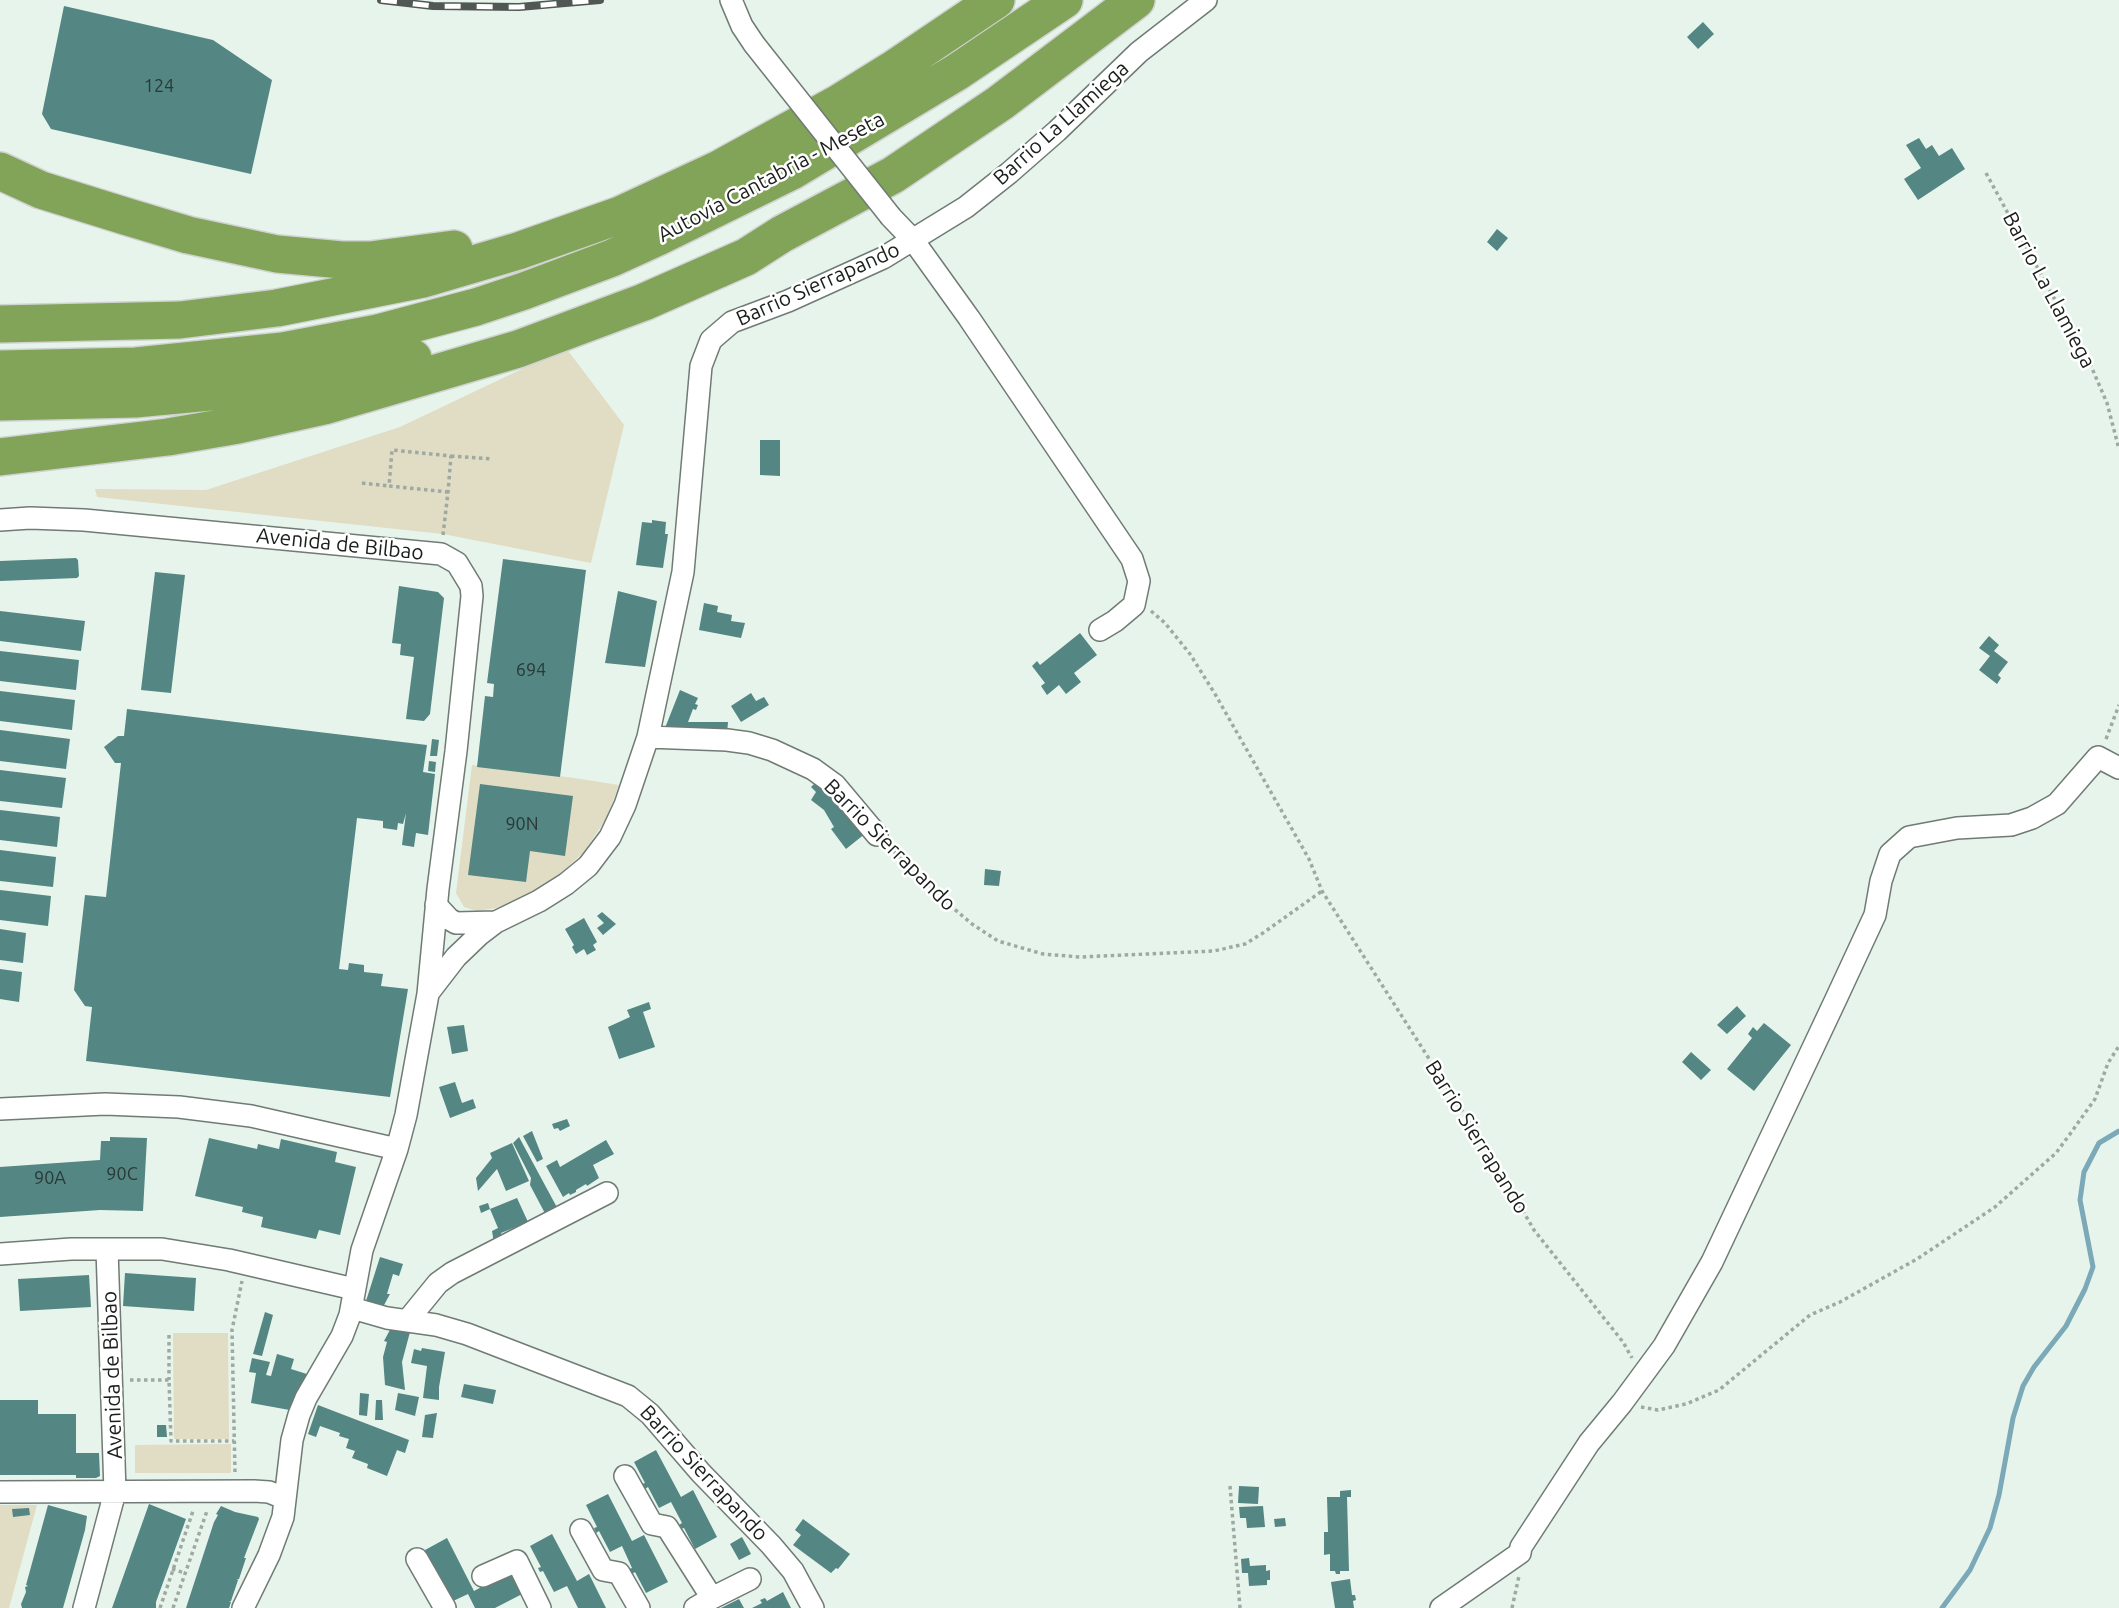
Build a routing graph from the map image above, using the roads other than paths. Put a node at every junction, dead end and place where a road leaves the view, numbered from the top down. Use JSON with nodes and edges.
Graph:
{"nodes":[{"id":1,"x":996,"y":0,"type":"edge"},
{"id":2,"x":1064,"y":0,"type":"edge"},
{"id":3,"x":1136,"y":0,"type":"edge"},
{"id":4,"x":1206,"y":0,"type":"edge"},
{"id":5,"x":733,"y":6,"type":"edge"},
{"id":6,"x":791,"y":131,"type":"junction"},
{"id":7,"x":0,"y":171,"type":"edge"},
{"id":8,"x":782,"y":234,"type":"junction"},
{"id":9,"x":912,"y":240,"type":"junction"},
{"id":10,"x":0,"y":324,"type":"edge"},
{"id":11,"x":0,"y":369,"type":"edge"},
{"id":12,"x":0,"y":402,"type":"edge"},
{"id":13,"x":0,"y":457,"type":"edge"},
{"id":14,"x":0,"y":520,"type":"edge"},
{"id":15,"x":1100,"y":630,"type":"dead end"},
{"id":16,"x":648,"y":737,"type":"junction"},
{"id":17,"x":2119,"y":768,"type":"edge"},
{"id":18,"x":877,"y":835,"type":"road end"},
{"id":19,"x":436,"y":905,"type":"junction"},
{"id":20,"x":486,"y":923,"type":"junction"},
{"id":21,"x":433,"y":942,"type":"junction"},
{"id":22,"x":428,"y":994,"type":"junction"},
{"id":23,"x":0,"y":1110,"type":"edge"},
{"id":24,"x":397,"y":1149,"type":"junction"},
{"id":25,"x":607,"y":1193,"type":"dead end"},
{"id":26,"x":107,"y":1249,"type":"junction"},
{"id":27,"x":0,"y":1254,"type":"edge"},
{"id":28,"x":353,"y":1298,"type":"junction"},
{"id":29,"x":407,"y":1321,"type":"junction"},
{"id":30,"x":625,"y":1476,"type":"dead end"},
{"id":31,"x":0,"y":1492,"type":"edge"},
{"id":32,"x":115,"y":1492,"type":"junction"},
{"id":33,"x":284,"y":1499,"type":"junction"},
{"id":34,"x":581,"y":1530,"type":"dead end"},
{"id":35,"x":417,"y":1559,"type":"dead end"},
{"id":36,"x":483,"y":1576,"type":"dead end"},
{"id":37,"x":750,"y":1579,"type":"dead end"},
{"id":38,"x":703,"y":1603,"type":"edge"},
{"id":39,"x":84,"y":1608,"type":"edge"},
{"id":40,"x":243,"y":1608,"type":"edge"},
{"id":41,"x":445,"y":1608,"type":"edge"},
{"id":42,"x":540,"y":1608,"type":"edge"},
{"id":43,"x":639,"y":1608,"type":"edge"},
{"id":44,"x":813,"y":1608,"type":"edge"},
{"id":45,"x":1441,"y":1608,"type":"edge"}],
"edges":[{"from":1,"to":6,"type":"highway","name":"Autovía Cantabria - Meseta"},
{"from":2,"to":11,"type":"highway","name":"Autovía Cantabria - Meseta"},
{"from":3,"to":8,"type":"highway"},
{"from":4,"to":9,"type":"street","name":"Barrio La Llamiega"},
{"from":5,"to":9,"type":"street","name":"Barrio Sierrapando","bridge":true},
{"from":6,"to":7,"type":"highway"},
{"from":6,"to":10,"type":"highway","name":"Autovía Cantabria - Meseta"},
{"from":8,"to":12,"type":"highway"},
{"from":8,"to":13,"type":"highway"},
{"from":9,"to":15,"type":"street","name":"Barrio Sierrapando"},
{"from":9,"to":16,"type":"street","name":"Barrio Sierrapando"},
{"from":14,"to":19,"type":"street","name":"Avenida de Bilbao"},
{"from":16,"to":18,"type":"street","name":"Barrio Sierrapando"},
{"from":16,"to":20,"type":"street","name":"Barrio Sierrapando"},
{"from":17,"to":45,"type":"street"},
{"from":19,"to":20,"type":"street"},
{"from":19,"to":21,"type":"street","name":"Barrio Sierrapando"},
{"from":20,"to":21,"type":"street","name":"Barrio Sierrapando"},
{"from":20,"to":22,"type":"street","name":"Barrio Sierrapando"},
{"from":21,"to":22,"type":"street","name":"Barrio Sierrapando"},
{"from":22,"to":24,"type":"street","name":"Barrio Sierrapando"},
{"from":23,"to":24,"type":"street"},
{"from":24,"to":28,"type":"street","name":"Barrio Sierrapando"},
{"from":25,"to":29,"type":"street"},
{"from":26,"to":27,"type":"street"},
{"from":26,"to":28,"type":"street","name":"Barrio Sierrapando"},
{"from":26,"to":32,"type":"street","name":"Avenida de Bilbao"},
{"from":28,"to":29,"type":"street","name":"Barrio Sierrapando"},
{"from":28,"to":33,"type":"street","name":"Barrio Sierrapando"},
{"from":29,"to":44,"type":"street","name":"Barrio Sierrapando"},
{"from":30,"to":38,"type":"street"},
{"from":31,"to":32,"type":"street"},
{"from":32,"to":33,"type":"street"},
{"from":32,"to":39,"type":"street"},
{"from":33,"to":40,"type":"street","name":"Barrio Sierrapando"},
{"from":34,"to":43,"type":"street"},
{"from":35,"to":41,"type":"street"},
{"from":36,"to":42,"type":"street"},
{"from":37,"to":38,"type":"street"}]}
